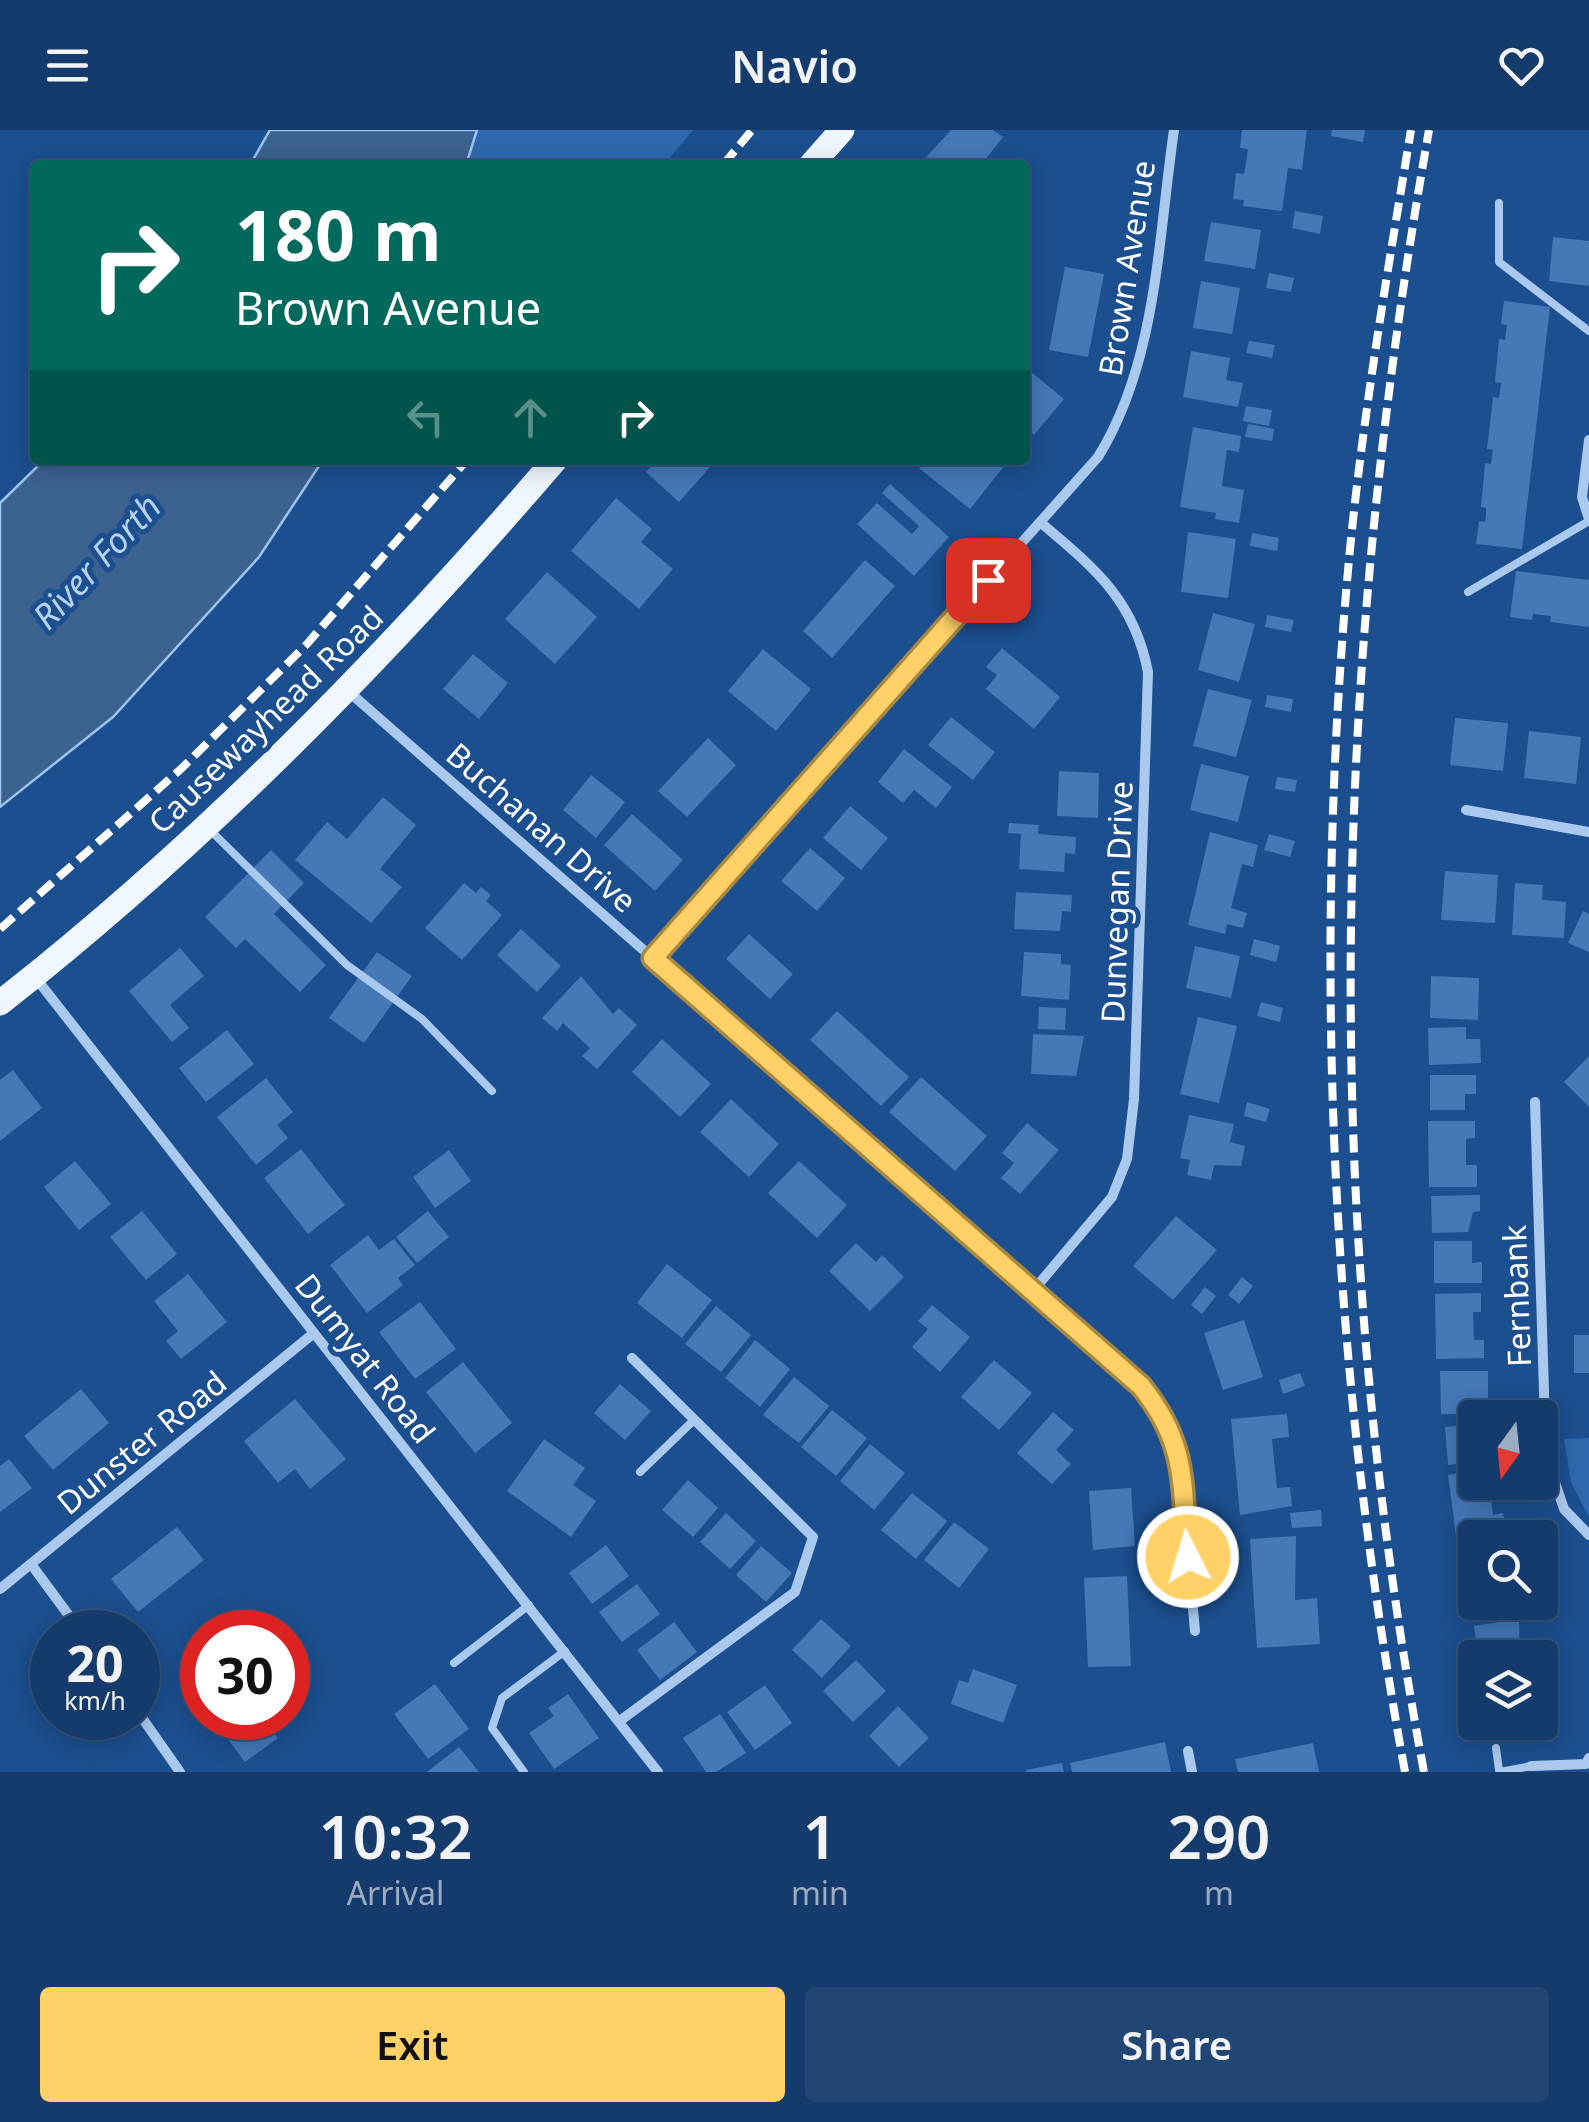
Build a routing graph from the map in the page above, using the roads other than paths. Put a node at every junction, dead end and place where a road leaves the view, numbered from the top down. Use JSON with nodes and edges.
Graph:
{"nodes":[{"id":1,"x":842,"y":130,"type":"edge"},
{"id":2,"x":1174,"y":130,"type":"edge"},
{"id":3,"x":815,"y":160,"type":"edge"},
{"id":4,"x":1499,"y":203,"type":"dead end"},
{"id":5,"x":1589,"y":331,"type":"edge"},
{"id":6,"x":1589,"y":440,"type":"edge"},
{"id":7,"x":550,"y":465,"type":"edge"},
{"id":8,"x":1589,"y":520,"type":"edge"},
{"id":9,"x":1040,"y":522,"type":"junction"},
{"id":10,"x":1468,"y":592,"type":"dead end"},
{"id":11,"x":348,"y":690,"type":"junction"},
{"id":12,"x":1466,"y":810,"type":"dead end"},
{"id":13,"x":206,"y":826,"type":"junction"},
{"id":14,"x":1589,"y":832,"type":"edge"},
{"id":15,"x":653,"y":958,"type":"junction"},
{"id":16,"x":34,"y":976,"type":"junction"},
{"id":17,"x":0,"y":1003,"type":"edge"},
{"id":18,"x":492,"y":1091,"type":"dead end"},
{"id":19,"x":1535,"y":1102,"type":"dead end"},
{"id":20,"x":1032,"y":1292,"type":"junction"},
{"id":21,"x":314,"y":1334,"type":"junction"},
{"id":22,"x":632,"y":1358,"type":"dead end"},
{"id":23,"x":694,"y":1420,"type":"junction"},
{"id":24,"x":640,"y":1472,"type":"dead end"},
{"id":25,"x":1589,"y":1536,"type":"edge"},
{"id":26,"x":31,"y":1564,"type":"junction"},
{"id":27,"x":0,"y":1589,"type":"edge"},
{"id":28,"x":529,"y":1605,"type":"junction"},
{"id":29,"x":64,"y":1610,"type":"edge"},
{"id":30,"x":1195,"y":1631,"type":"dead end"},
{"id":31,"x":566,"y":1651,"type":"junction"},
{"id":32,"x":454,"y":1663,"type":"dead end"},
{"id":33,"x":620,"y":1720,"type":"junction"},
{"id":34,"x":158,"y":1740,"type":"edge"},
{"id":35,"x":1496,"y":1748,"type":"dead end"},
{"id":36,"x":1188,"y":1751,"type":"dead end"},
{"id":37,"x":1588,"y":1763,"type":"edge"},
{"id":38,"x":1531,"y":1766,"type":"joint"},
{"id":39,"x":1500,"y":1771,"type":"edge"},
{"id":40,"x":180,"y":1772,"type":"edge"},
{"id":41,"x":524,"y":1772,"type":"edge"},
{"id":42,"x":658,"y":1772,"type":"edge"},
{"id":43,"x":1192,"y":1772,"type":"edge"}],
"edges":[{"from":1,"to":3,"type":"main road"},
{"from":2,"to":9,"type":"street","name":"Brown Avenue"},
{"from":4,"to":5,"type":"lane"},
{"from":6,"to":8,"type":"street"},
{"from":7,"to":11,"type":"main road","name":"Causewayhead Road"},
{"from":8,"to":10,"type":"lane"},
{"from":9,"to":15,"type":"street","name":"Brown Avenue"},
{"from":9,"to":20,"type":"street","name":"Dunvegan Drive"},
{"from":11,"to":13,"type":"main road","name":"Causewayhead Road"},
{"from":11,"to":15,"type":"street","name":"Buchanan Drive"},
{"from":12,"to":14,"type":"street"},
{"from":13,"to":16,"type":"main road","name":"Causewayhead Road"},
{"from":13,"to":18,"type":"lane"},
{"from":15,"to":20,"type":"street","name":"Buchanan Drive"},
{"from":16,"to":17,"type":"main road","name":"Causewayhead Road"},
{"from":16,"to":21,"type":"street","name":"Dumyat Road"},
{"from":19,"to":25,"type":"street","name":"Fernbank"},
{"from":20,"to":30,"type":"street","name":"Buchanan Drive"},
{"from":21,"to":26,"type":"street","name":"Dunster Road"},
{"from":21,"to":28,"type":"street","name":"Dumyat Road"},
{"from":22,"to":23,"type":"street"},
{"from":23,"to":24,"type":"lane"},
{"from":23,"to":33,"type":"street"},
{"from":26,"to":27,"type":"street","name":"Dunster Road"},
{"from":26,"to":29,"type":"street"},
{"from":28,"to":31,"type":"street","name":"Dumyat Road"},
{"from":28,"to":32,"type":"lane"},
{"from":31,"to":33,"type":"street","name":"Dumyat Road"},
{"from":31,"to":41,"type":"lane"},
{"from":33,"to":42,"type":"street","name":"Dumyat Road"},
{"from":34,"to":40,"type":"street"},
{"from":35,"to":39,"type":"lane"},
{"from":36,"to":43,"type":"street"},
{"from":37,"to":38,"type":"street"},
{"from":38,"to":39,"type":"lane"}]}
